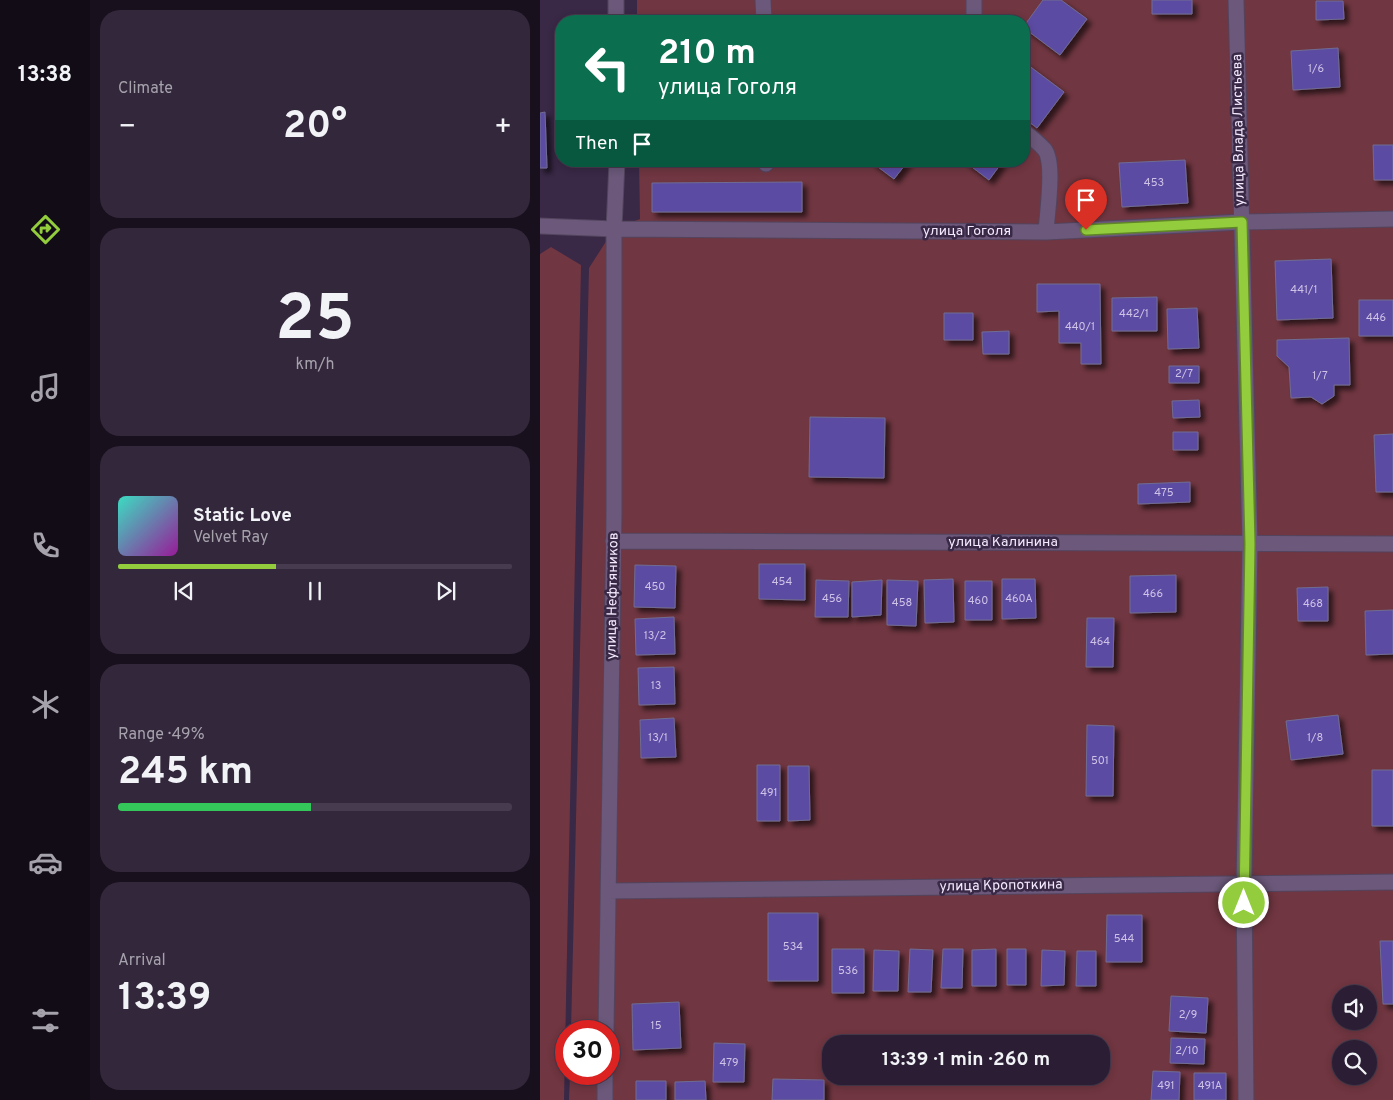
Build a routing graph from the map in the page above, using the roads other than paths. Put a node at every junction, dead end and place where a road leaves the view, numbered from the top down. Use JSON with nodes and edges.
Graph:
{"nodes":[{"id":1,"x":616,"y":0,"type":"edge"},
{"id":2,"x":763,"y":0,"type":"edge"},
{"id":3,"x":974,"y":0,"type":"edge"},
{"id":4,"x":1236,"y":0,"type":"edge"},
{"id":5,"x":616,"y":15,"type":"edge"},
{"id":6,"x":764,"y":15,"type":"edge"},
{"id":7,"x":974,"y":15,"type":"edge"},
{"id":8,"x":1030,"y":137,"type":"edge"},
{"id":9,"x":617,"y":167,"type":"edge"},
{"id":10,"x":1393,"y":218,"type":"edge"},
{"id":11,"x":1242,"y":222,"type":"junction"},
{"id":12,"x":540,"y":226,"type":"edge"},
{"id":13,"x":614,"y":229,"type":"junction"},
{"id":14,"x":1046,"y":232,"type":"junction"},
{"id":15,"x":614,"y":541,"type":"junction"},
{"id":16,"x":1250,"y":544,"type":"junction"},
{"id":17,"x":1393,"y":544,"type":"edge"},
{"id":18,"x":1393,"y":882,"type":"edge"},
{"id":19,"x":1244,"y":884,"type":"junction"},
{"id":20,"x":608,"y":891,"type":"junction"},
{"id":21,"x":606,"y":1020,"type":"edge"},
{"id":22,"x":606,"y":1085,"type":"edge"},
{"id":23,"x":605,"y":1100,"type":"edge"},
{"id":24,"x":1246,"y":1100,"type":"edge"}],
"edges":[{"from":1,"to":5,"type":"street"},
{"from":2,"to":6,"type":"street"},
{"from":3,"to":7,"type":"street"},
{"from":4,"to":11,"type":"street","name":"улица Влада Листьева"},
{"from":8,"to":14,"type":"street"},
{"from":9,"to":13,"type":"street","name":"улица Нефтяников"},
{"from":10,"to":11,"type":"street","name":"улица Гоголя"},
{"from":11,"to":14,"type":"street","name":"улица Гоголя"},
{"from":11,"to":16,"type":"street","name":"улица Влада Листьева"},
{"from":12,"to":13,"type":"street","name":"улица Гоголя"},
{"from":13,"to":14,"type":"street","name":"улица Гоголя"},
{"from":13,"to":15,"type":"street","name":"улица Нефтяников"},
{"from":15,"to":16,"type":"street","name":"улица Калинина"},
{"from":15,"to":20,"type":"street","name":"улица Нефтяников"},
{"from":16,"to":17,"type":"street","name":"улица Калинина"},
{"from":16,"to":19,"type":"street","name":"улица Влада Листьева"},
{"from":18,"to":19,"type":"street","name":"улица Кропоткина"},
{"from":19,"to":20,"type":"street","name":"улица Кропоткина"},
{"from":19,"to":24,"type":"street","name":"улица Влада Листьева"},
{"from":20,"to":21,"type":"street","name":"улица Нефтяников"},
{"from":22,"to":23,"type":"street"}]}
